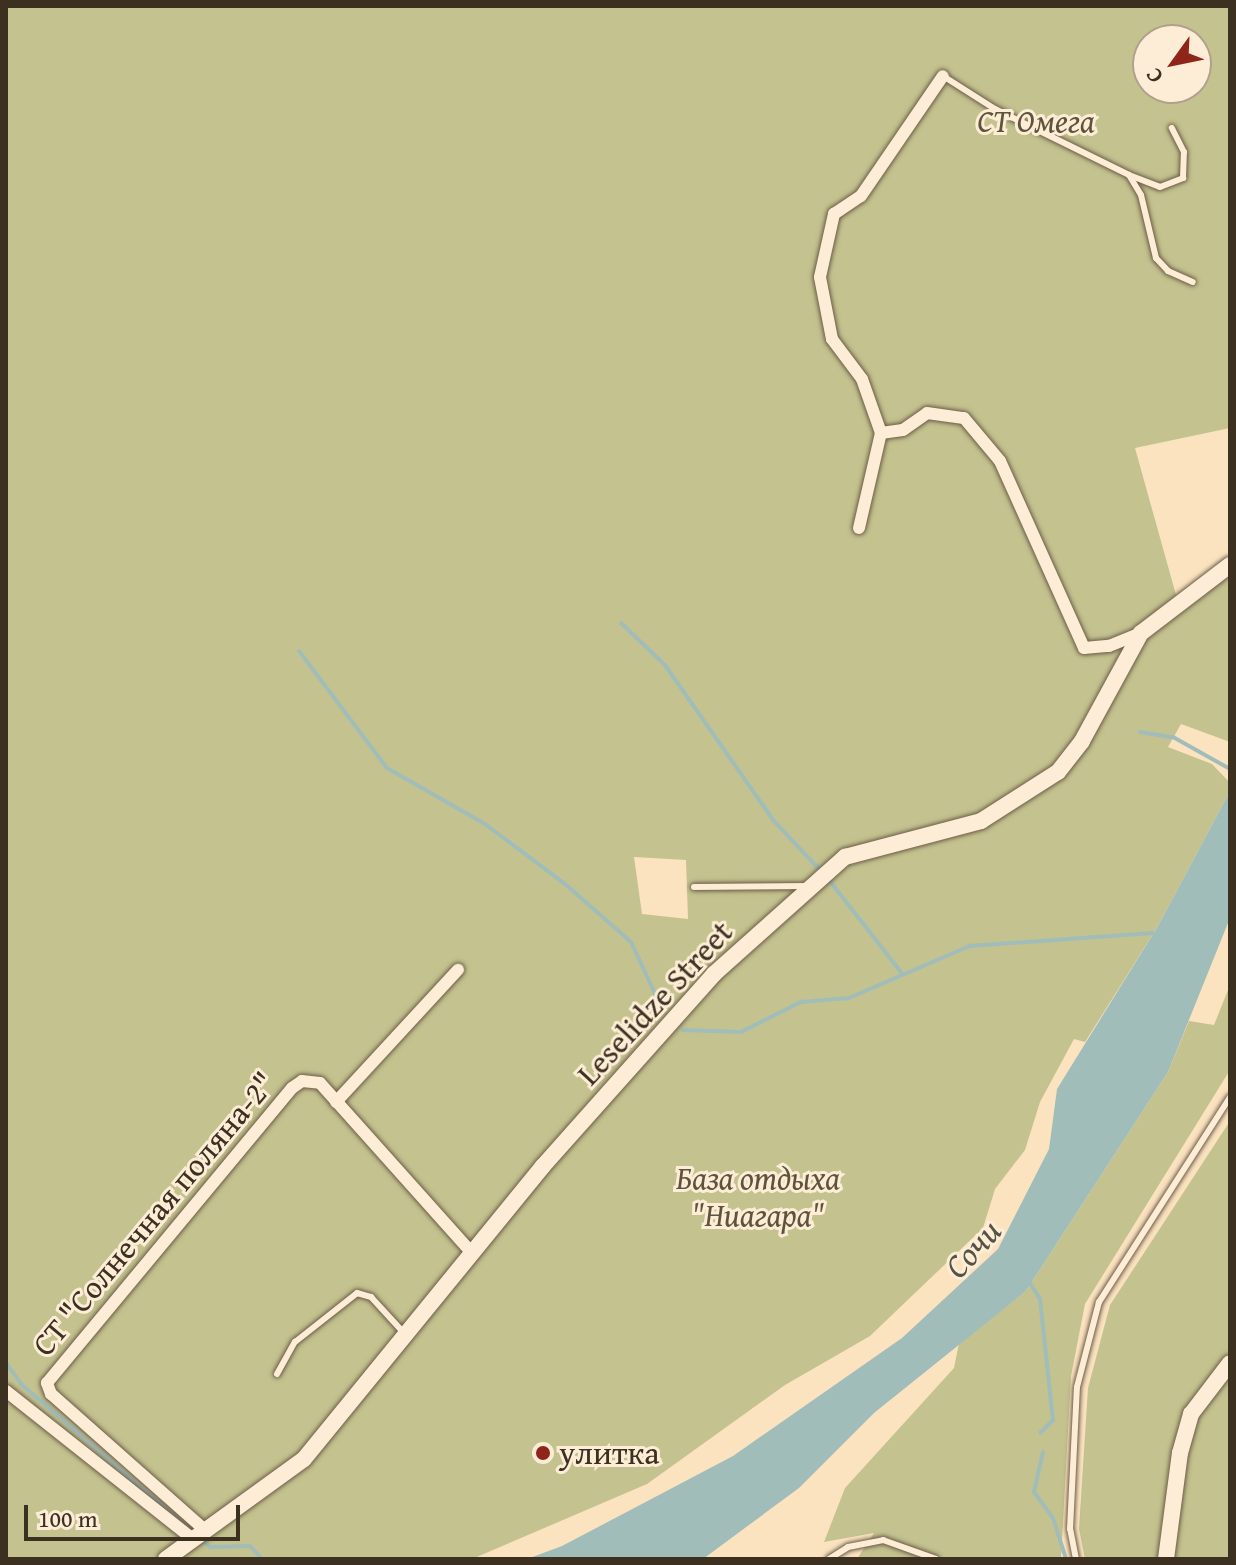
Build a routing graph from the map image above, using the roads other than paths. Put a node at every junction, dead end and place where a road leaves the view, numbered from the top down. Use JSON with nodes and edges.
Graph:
{"nodes":[{"id":1,"x":943,"y":76,"type":"joint"},
{"id":2,"x":1172,"y":128,"type":"dead end"},
{"id":3,"x":1129,"y":175,"type":"junction"},
{"id":4,"x":1193,"y":282,"type":"dead end"},
{"id":5,"x":881,"y":433,"type":"junction"},
{"id":6,"x":859,"y":528,"type":"dead end"},
{"id":7,"x":1230,"y":565,"type":"edge"},
{"id":8,"x":1141,"y":633,"type":"junction"},
{"id":9,"x":809,"y":886,"type":"junction"},
{"id":10,"x":694,"y":887,"type":"dead end"},
{"id":11,"x":458,"y":970,"type":"dead end"},
{"id":12,"x":1230,"y":1097,"type":"edge"},
{"id":13,"x":336,"y":1102,"type":"junction"},
{"id":14,"x":472,"y":1253,"type":"junction"},
{"id":15,"x":405,"y":1334,"type":"junction"},
{"id":16,"x":1230,"y":1363,"type":"edge"},
{"id":17,"x":277,"y":1374,"type":"dead end"},
{"id":18,"x":6,"y":1391,"type":"edge"},
{"id":19,"x":200,"y":1536,"type":"junction"},
{"id":20,"x":166,"y":1559,"type":"edge"},
{"id":21,"x":829,"y":1559,"type":"edge"},
{"id":22,"x":936,"y":1559,"type":"edge"},
{"id":23,"x":1076,"y":1559,"type":"edge"},
{"id":24,"x":1166,"y":1559,"type":"edge"}],
"edges":[{"from":1,"to":3,"type":"lane"},
{"from":1,"to":5,"type":"street"},
{"from":2,"to":3,"type":"lane"},
{"from":3,"to":4,"type":"lane"},
{"from":5,"to":6,"type":"street"},
{"from":5,"to":8,"type":"street"},
{"from":7,"to":8,"type":"street","name":"Leselidze Street"},
{"from":8,"to":9,"type":"street","name":"Leselidze Street"},
{"from":9,"to":10,"type":"lane"},
{"from":9,"to":14,"type":"street","name":"Leselidze Street"},
{"from":11,"to":13,"type":"street"},
{"from":12,"to":23,"type":"lane"},
{"from":13,"to":14,"type":"street","name":"СТ \"Солнечная поляна-2\""},
{"from":13,"to":19,"type":"street","name":"СТ \"Солнечная поляна-2\""},
{"from":14,"to":15,"type":"street","name":"Leselidze Street"},
{"from":15,"to":17,"type":"lane"},
{"from":15,"to":19,"type":"street","name":"Leselidze Street"},
{"from":16,"to":24,"type":"street"},
{"from":18,"to":19,"type":"street"},
{"from":19,"to":20,"type":"street","name":"Leselidze Street"},
{"from":21,"to":22,"type":"lane"}]}
